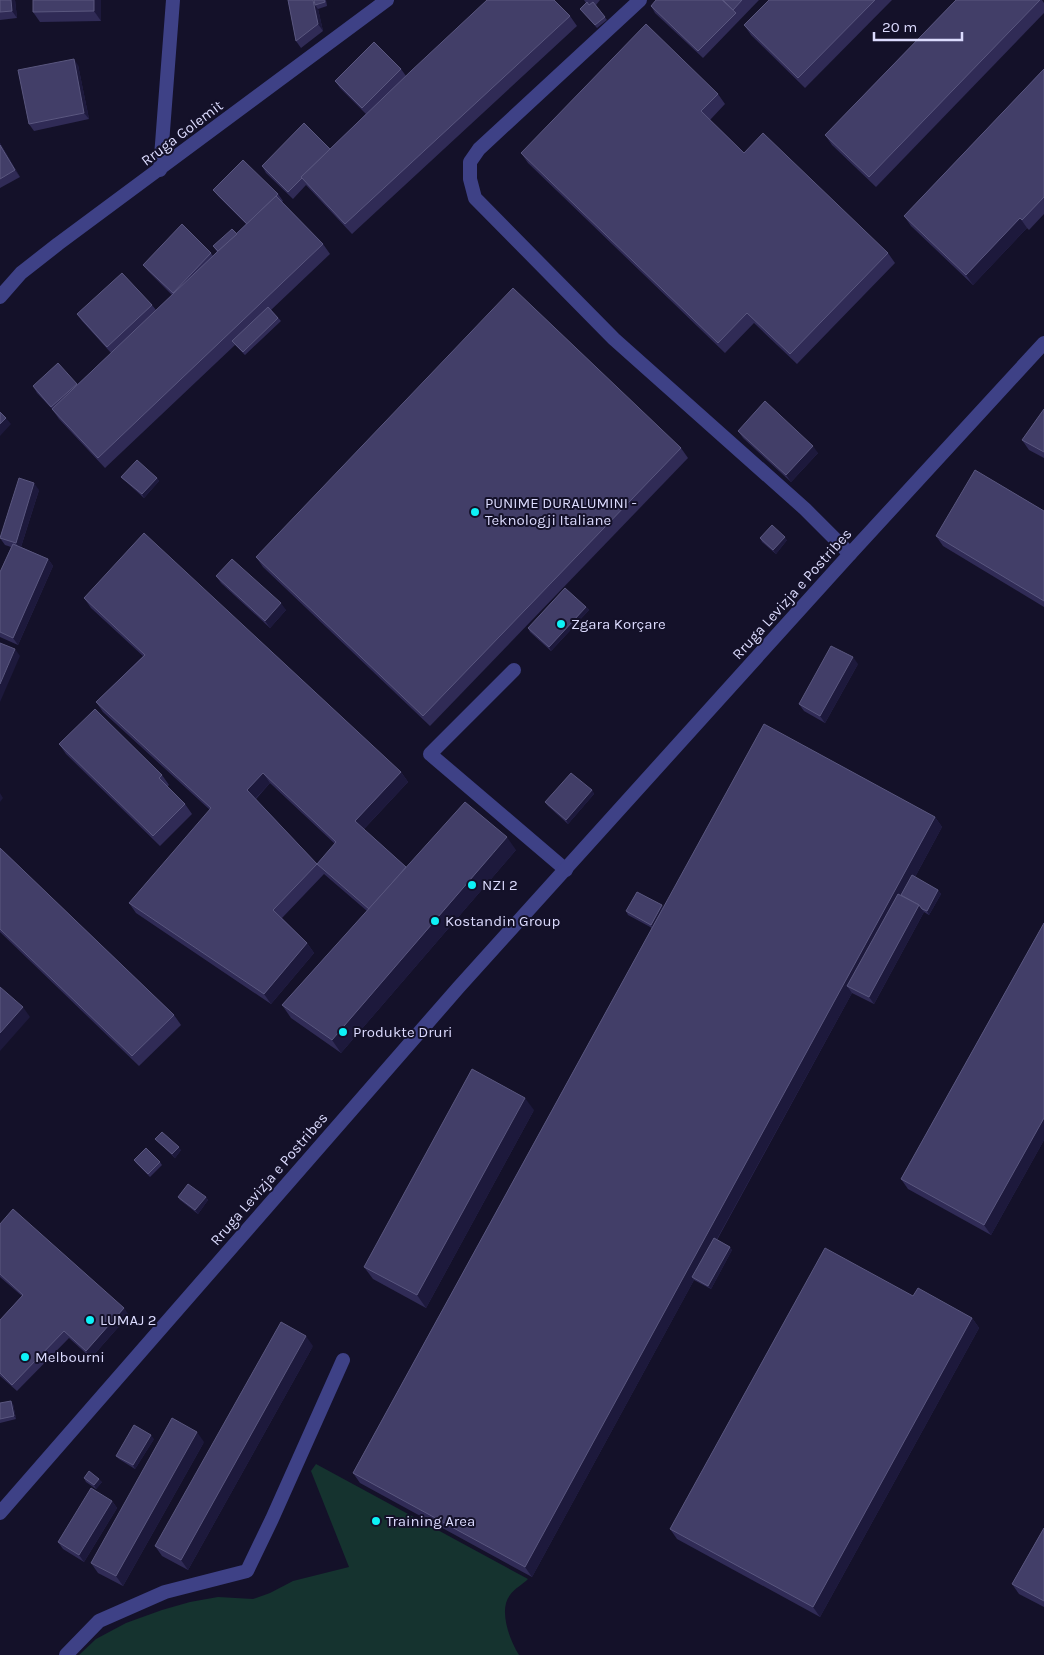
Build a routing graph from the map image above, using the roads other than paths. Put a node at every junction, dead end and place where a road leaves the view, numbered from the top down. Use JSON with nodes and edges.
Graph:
{"nodes":[{"id":1,"x":173,"y":0,"type":"edge"},
{"id":2,"x":387,"y":0,"type":"edge"},
{"id":3,"x":640,"y":0,"type":"edge"},
{"id":4,"x":160,"y":170,"type":"junction"},
{"id":5,"x":0,"y":297,"type":"edge"},
{"id":6,"x":1044,"y":343,"type":"edge"},
{"id":7,"x":850,"y":554,"type":"junction"},
{"id":8,"x":514,"y":670,"type":"dead end"},
{"id":9,"x":566,"y":870,"type":"junction"},
{"id":10,"x":343,"y":1360,"type":"dead end"},
{"id":11,"x":0,"y":1512,"type":"edge"},
{"id":12,"x":66,"y":1655,"type":"edge"}],
"edges":[{"from":1,"to":4,"type":"street"},
{"from":2,"to":4,"type":"street","name":"Rruga Golemit"},
{"from":3,"to":7,"type":"street"},
{"from":4,"to":5,"type":"street","name":"Rruga Golemit"},
{"from":6,"to":7,"type":"street","name":"Rruga Levizja e Postribes"},
{"from":7,"to":9,"type":"street","name":"Rruga Levizja e Postribes"},
{"from":8,"to":9,"type":"street"},
{"from":9,"to":11,"type":"street","name":"Rruga Levizja e Postribes"},
{"from":10,"to":12,"type":"street"}]}
